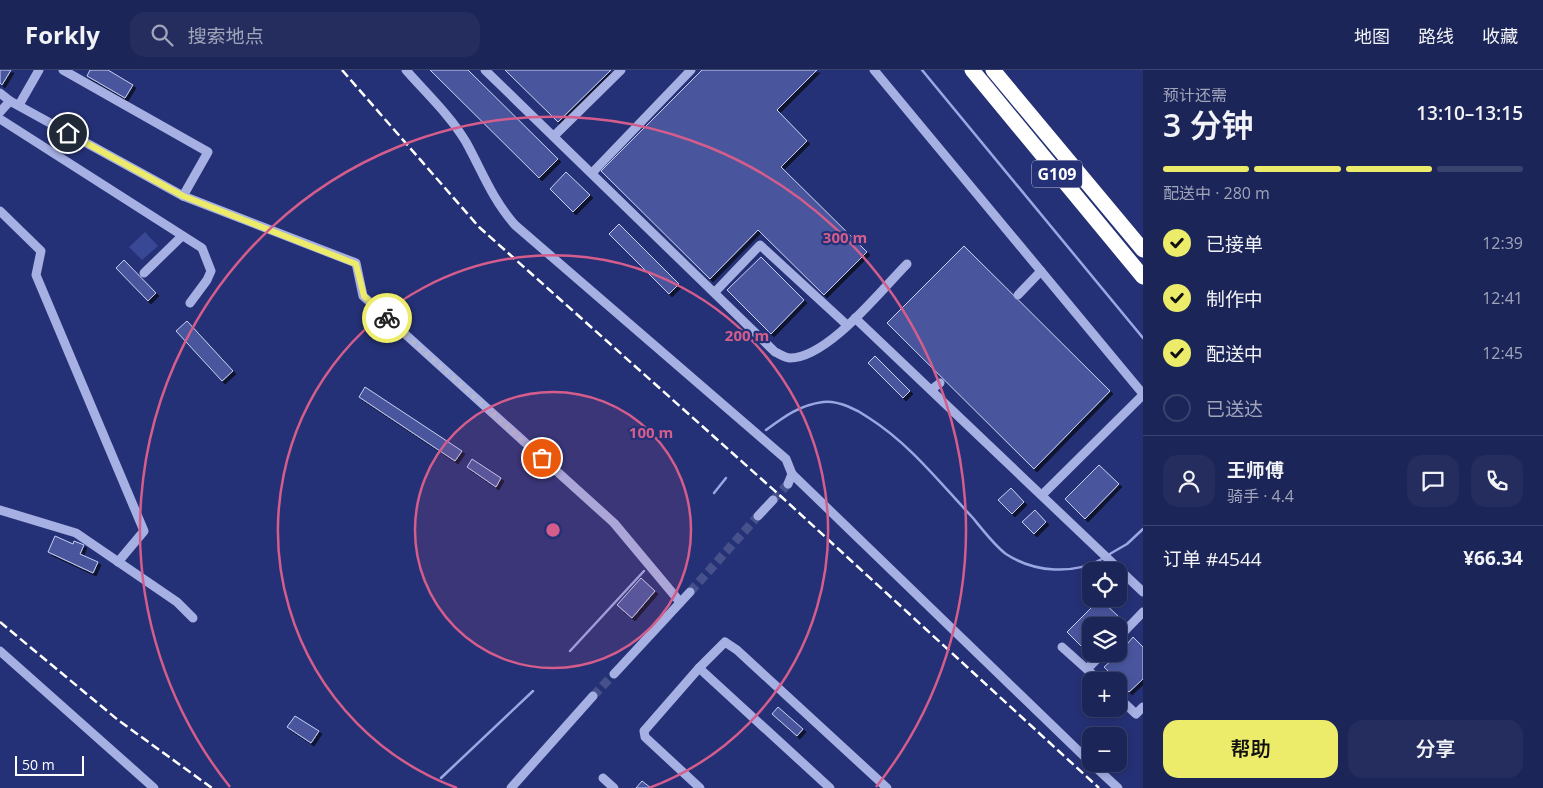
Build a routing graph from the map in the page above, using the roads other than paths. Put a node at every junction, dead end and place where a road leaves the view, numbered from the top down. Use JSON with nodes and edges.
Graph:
{"nodes":[{"id":1,"x":39,"y":70,"type":"edge"},
{"id":2,"x":62,"y":70,"type":"edge"},
{"id":3,"x":406,"y":70,"type":"edge"},
{"id":4,"x":485,"y":70,"type":"edge"},
{"id":5,"x":621,"y":70,"type":"edge"},
{"id":6,"x":691,"y":70,"type":"edge"},
{"id":7,"x":874,"y":70,"type":"edge"},
{"id":8,"x":972,"y":70,"type":"edge"},
{"id":9,"x":993,"y":70,"type":"edge"},
{"id":10,"x":0,"y":93,"type":"edge"},
{"id":11,"x":10,"y":100,"type":"junction"},
{"id":12,"x":18,"y":106,"type":"junction"},
{"id":13,"x":0,"y":112,"type":"edge"},
{"id":14,"x":0,"y":119,"type":"edge"},
{"id":15,"x":554,"y":136,"type":"junction"},
{"id":16,"x":592,"y":173,"type":"junction"},
{"id":17,"x":183,"y":196,"type":"junction"},
{"id":18,"x":0,"y":211,"type":"edge"},
{"id":19,"x":182,"y":236,"type":"junction"},
{"id":20,"x":1143,"y":250,"type":"edge"},
{"id":21,"x":906,"y":264,"type":"dead end"},
{"id":22,"x":1041,"y":271,"type":"junction"},
{"id":23,"x":144,"y":273,"type":"dead end"},
{"id":24,"x":1143,"y":277,"type":"edge"},
{"id":25,"x":714,"y":292,"type":"junction"},
{"id":26,"x":1018,"y":295,"type":"dead end"},
{"id":27,"x":190,"y":303,"type":"dead end"},
{"id":28,"x":855,"y":318,"type":"junction"},
{"id":29,"x":847,"y":325,"type":"junction"},
{"id":30,"x":940,"y":383,"type":"dead end"},
{"id":31,"x":931,"y":390,"type":"junction"},
{"id":32,"x":1143,"y":395,"type":"edge"},
{"id":33,"x":792,"y":474,"type":"junction"},
{"id":34,"x":788,"y":484,"type":"tunnel mouth"},
{"id":35,"x":1042,"y":495,"type":"junction"},
{"id":36,"x":773,"y":500,"type":"tunnel mouth"},
{"id":37,"x":0,"y":510,"type":"edge"},
{"id":38,"x":758,"y":516,"type":"tunnel mouth"},
{"id":39,"x":118,"y":562,"type":"junction"},
{"id":40,"x":690,"y":592,"type":"tunnel mouth"},
{"id":41,"x":1143,"y":592,"type":"edge"},
{"id":42,"x":680,"y":602,"type":"junction"},
{"id":43,"x":1143,"y":612,"type":"edge"},
{"id":44,"x":193,"y":618,"type":"dead end"},
{"id":45,"x":1127,"y":629,"type":"edge"},
{"id":46,"x":1062,"y":647,"type":"dead end"},
{"id":47,"x":0,"y":651,"type":"edge"},
{"id":48,"x":1094,"y":662,"type":"edge"},
{"id":49,"x":699,"y":668,"type":"junction"},
{"id":50,"x":1087,"y":669,"type":"junction"},
{"id":51,"x":1090,"y":672,"type":"edge"},
{"id":52,"x":614,"y":674,"type":"tunnel mouth"},
{"id":53,"x":593,"y":696,"type":"tunnel mouth"},
{"id":54,"x":1127,"y":706,"type":"edge"},
{"id":55,"x":1143,"y":707,"type":"edge"},
{"id":56,"x":1082,"y":753,"type":"edge"},
{"id":57,"x":1101,"y":772,"type":"edge"},
{"id":58,"x":603,"y":778,"type":"dead end"},
{"id":59,"x":154,"y":788,"type":"edge"},
{"id":60,"x":511,"y":788,"type":"edge"},
{"id":61,"x":614,"y":788,"type":"edge"},
{"id":62,"x":700,"y":788,"type":"edge"},
{"id":63,"x":830,"y":788,"type":"edge"},
{"id":64,"x":887,"y":788,"type":"edge"},
{"id":65,"x":1118,"y":788,"type":"edge"}],
"edges":[{"from":1,"to":12,"type":"street"},
{"from":2,"to":17,"type":"street"},
{"from":3,"to":33,"type":"street"},
{"from":4,"to":15,"type":"street"},
{"from":5,"to":15,"type":"street"},
{"from":6,"to":16,"type":"street"},
{"from":7,"to":22,"type":"street"},
{"from":8,"to":24,"type":"highway","number":"G109"},
{"from":9,"to":20,"type":"highway","number":"G109"},
{"from":10,"to":11,"type":"street"},
{"from":11,"to":12,"type":"street"},
{"from":11,"to":13,"type":"street"},
{"from":12,"to":17,"type":"street"},
{"from":14,"to":19,"type":"street"},
{"from":15,"to":16,"type":"street"},
{"from":16,"to":25,"type":"street"},
{"from":17,"to":42,"type":"street"},
{"from":18,"to":39,"type":"street"},
{"from":19,"to":23,"type":"street"},
{"from":19,"to":27,"type":"street"},
{"from":21,"to":28,"type":"street"},
{"from":22,"to":26,"type":"street"},
{"from":22,"to":32,"type":"street"},
{"from":25,"to":29,"type":"street"},
{"from":25,"to":29,"type":"street"},
{"from":28,"to":29,"type":"street"},
{"from":28,"to":31,"type":"street"},
{"from":30,"to":31,"type":"street"},
{"from":31,"to":35,"type":"street"},
{"from":32,"to":35,"type":"street"},
{"from":33,"to":34,"type":"street"},
{"from":33,"to":56,"type":"street"},
{"from":35,"to":41,"type":"street"},
{"from":36,"to":38,"type":"street"},
{"from":37,"to":39,"type":"street"},
{"from":39,"to":44,"type":"street"},
{"from":40,"to":42,"type":"street"},
{"from":42,"to":52,"type":"street"},
{"from":43,"to":45,"type":"street"},
{"from":46,"to":50,"type":"street"},
{"from":47,"to":59,"type":"street"},
{"from":48,"to":50,"type":"street"},
{"from":49,"to":62,"type":"street"},
{"from":49,"to":63,"type":"street"},
{"from":49,"to":64,"type":"street"},
{"from":50,"to":51,"type":"street"},
{"from":53,"to":60,"type":"street"},
{"from":54,"to":55,"type":"street"},
{"from":57,"to":65,"type":"street"},
{"from":58,"to":61,"type":"street"}]}
